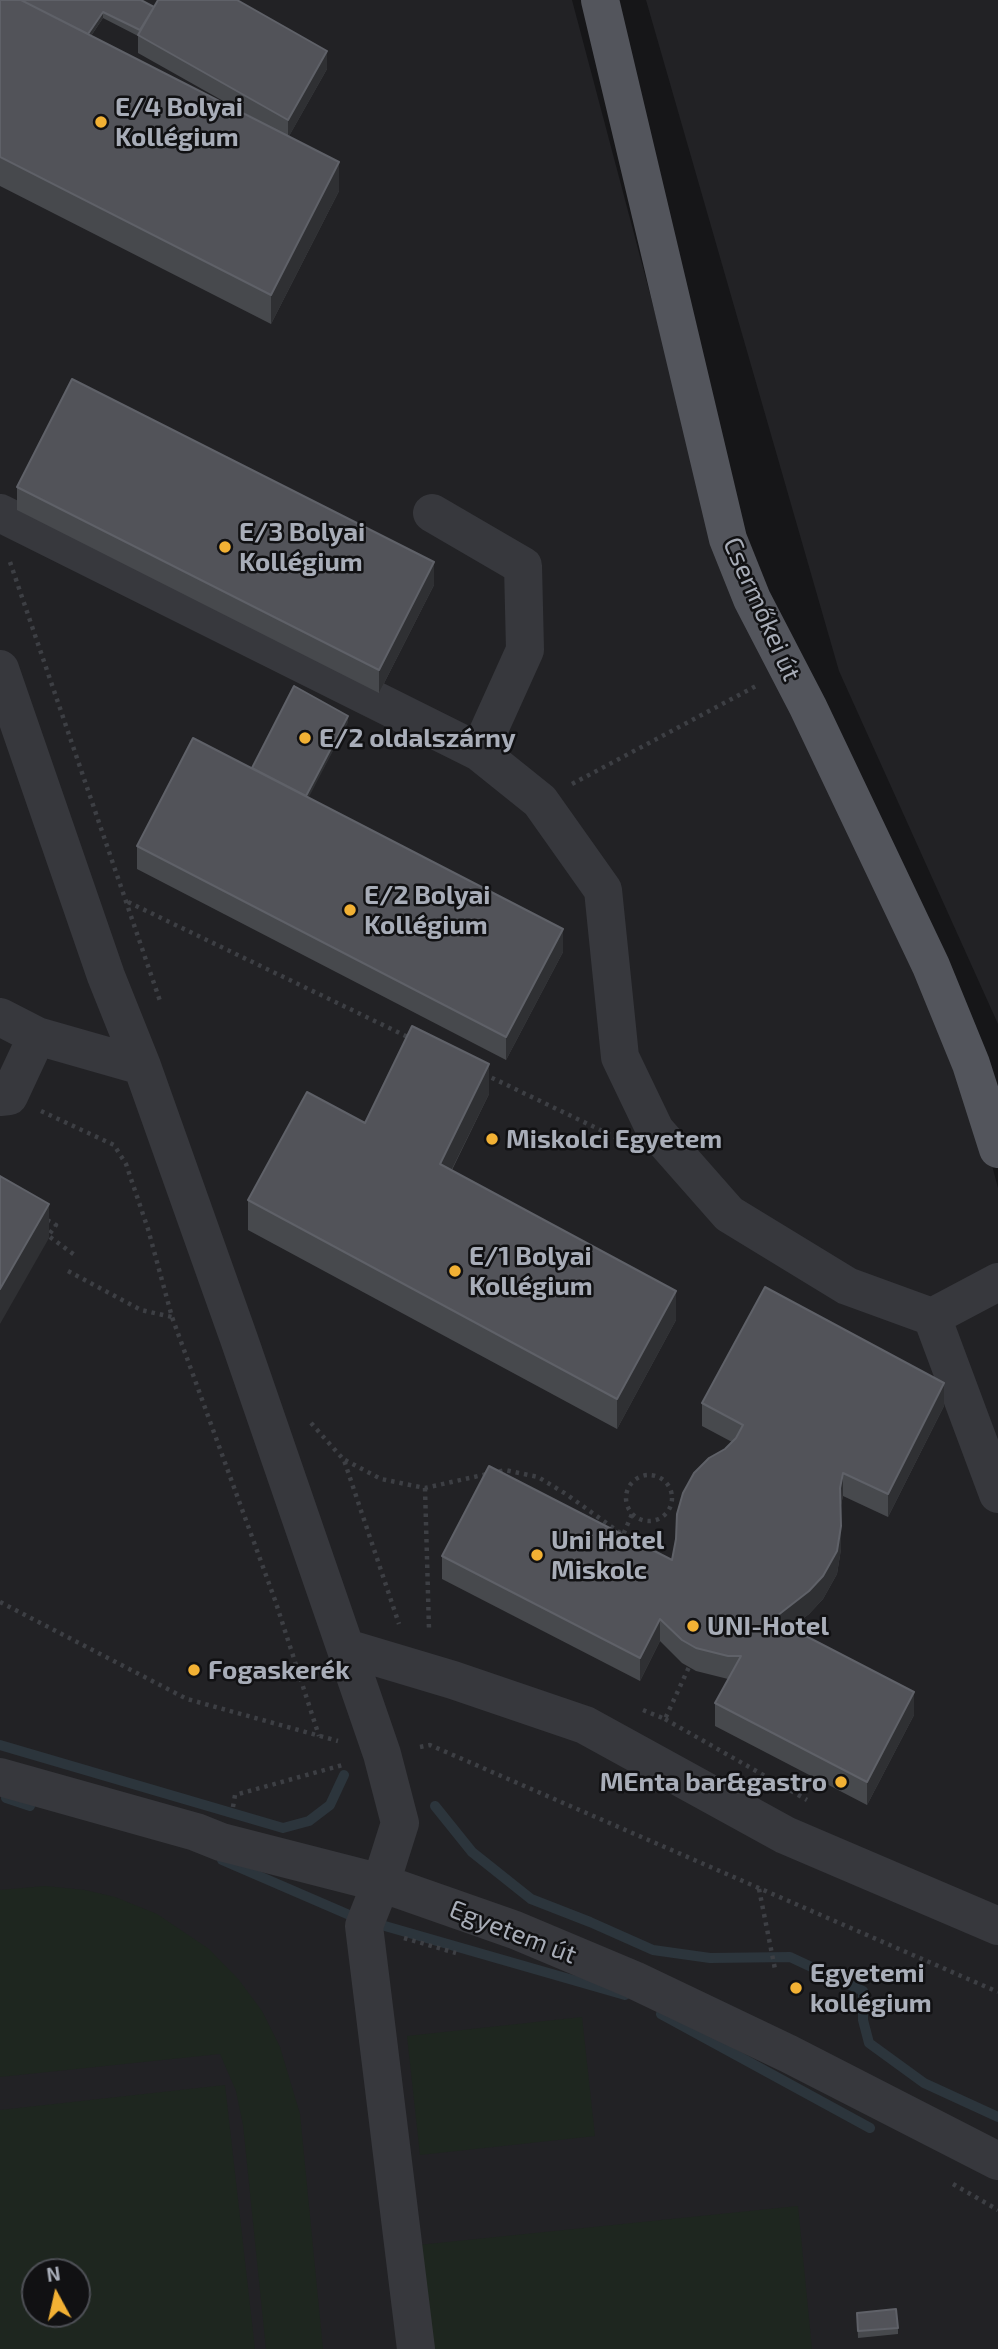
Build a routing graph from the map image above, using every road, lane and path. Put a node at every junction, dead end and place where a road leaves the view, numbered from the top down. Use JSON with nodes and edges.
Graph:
{"nodes":[{"id":1,"x":600,"y":0,"type":"edge"},
{"id":2,"x":0,"y":513,"type":"edge"},
{"id":3,"x":432,"y":513,"type":"dead end"},
{"id":4,"x":9,"y":559,"type":"dead end"},
{"id":5,"x":0,"y":669,"type":"edge"},
{"id":6,"x":788,"y":669,"type":"junction"},
{"id":7,"x":479,"y":752,"type":"junction"},
{"id":8,"x":540,"y":801,"type":"junction"},
{"id":9,"x":118,"y":897,"type":"dead end"},
{"id":10,"x":127,"y":901,"type":"junction"},
{"id":11,"x":161,"y":1004,"type":"dead end"},
{"id":12,"x":0,"y":1017,"type":"edge"},
{"id":13,"x":37,"y":1036,"type":"junction"},
{"id":14,"x":417,"y":1041,"type":"edge"},
{"id":15,"x":142,"y":1066,"type":"junction"},
{"id":16,"x":480,"y":1072,"type":"edge"},
{"id":17,"x":0,"y":1097,"type":"edge"},
{"id":18,"x":47,"y":1114,"type":"dead end"},
{"id":19,"x":619,"y":1139,"type":"dead end"},
{"id":20,"x":998,"y":1149,"type":"edge"},
{"id":21,"x":44,"y":1219,"type":"edge"},
{"id":22,"x":76,"y":1256,"type":"dead end"},
{"id":23,"x":68,"y":1271,"type":"dead end"},
{"id":24,"x":998,"y":1282,"type":"edge"},
{"id":25,"x":172,"y":1317,"type":"junction"},
{"id":26,"x":932,"y":1317,"type":"junction"},
{"id":27,"x":308,"y":1415,"type":"dead end"},
{"id":28,"x":344,"y":1460,"type":"junction"},
{"id":29,"x":425,"y":1488,"type":"junction"},
{"id":30,"x":998,"y":1494,"type":"edge"},
{"id":31,"x":669,"y":1510,"type":"junction"},
{"id":32,"x":632,"y":1514,"type":"junction"},
{"id":33,"x":678,"y":1514,"type":"edge"},
{"id":34,"x":0,"y":1602,"type":"edge"},
{"id":35,"x":420,"y":1630,"type":"dead end"},
{"id":36,"x":401,"y":1632,"type":"dead end"},
{"id":37,"x":346,"y":1648,"type":"junction"},
{"id":38,"x":665,"y":1719,"type":"dead end"},
{"id":39,"x":430,"y":1745,"type":"dead end"},
{"id":40,"x":382,"y":1754,"type":"junction"},
{"id":41,"x":0,"y":1777,"type":"edge"},
{"id":42,"x":234,"y":1799,"type":"dead end"},
{"id":43,"x":816,"y":1805,"type":"dead end"},
{"id":44,"x":381,"y":1883,"type":"junction"},
{"id":45,"x":759,"y":1888,"type":"junction"},
{"id":46,"x":998,"y":1926,"type":"edge"},
{"id":47,"x":775,"y":1969,"type":"dead end"},
{"id":48,"x":998,"y":1992,"type":"edge"},
{"id":49,"x":998,"y":2161,"type":"edge"},
{"id":50,"x":416,"y":2349,"type":"edge"}],
"edges":[{"from":1,"to":6,"type":"main road","name":"Csermőkei út"},
{"from":2,"to":7,"type":"street"},
{"from":3,"to":7,"type":"street"},
{"from":4,"to":10,"type":"path"},
{"from":5,"to":15,"type":"street"},
{"from":6,"to":8,"type":"path"},
{"from":6,"to":20,"type":"main road","name":"Csermőkei út"},
{"from":7,"to":8,"type":"street"},
{"from":8,"to":26,"type":"street"},
{"from":9,"to":10,"type":"path"},
{"from":10,"to":11,"type":"path"},
{"from":10,"to":14,"type":"path"},
{"from":12,"to":13,"type":"street"},
{"from":13,"to":15,"type":"street"},
{"from":13,"to":17,"type":"street"},
{"from":15,"to":37,"type":"street"},
{"from":16,"to":19,"type":"path"},
{"from":18,"to":25,"type":"path"},
{"from":21,"to":22,"type":"path"},
{"from":23,"to":25,"type":"path"},
{"from":24,"to":26,"type":"street"},
{"from":25,"to":34,"type":"path"},
{"from":26,"to":30,"type":"street"},
{"from":27,"to":28,"type":"path"},
{"from":28,"to":29,"type":"path"},
{"from":28,"to":36,"type":"path"},
{"from":29,"to":32,"type":"path"},
{"from":29,"to":35,"type":"path"},
{"from":31,"to":32,"type":"path"},
{"from":31,"to":32,"type":"path"},
{"from":31,"to":33,"type":"path"},
{"from":37,"to":40,"type":"street"},
{"from":37,"to":46,"type":"street"},
{"from":38,"to":43,"type":"path"},
{"from":39,"to":45,"type":"path"},
{"from":40,"to":42,"type":"path"},
{"from":40,"to":44,"type":"street"},
{"from":41,"to":44,"type":"street","name":"Egyetem út"},
{"from":44,"to":49,"type":"street","name":"Egyetem út"},
{"from":44,"to":50,"type":"street"},
{"from":45,"to":47,"type":"path"},
{"from":45,"to":48,"type":"path"}]}
